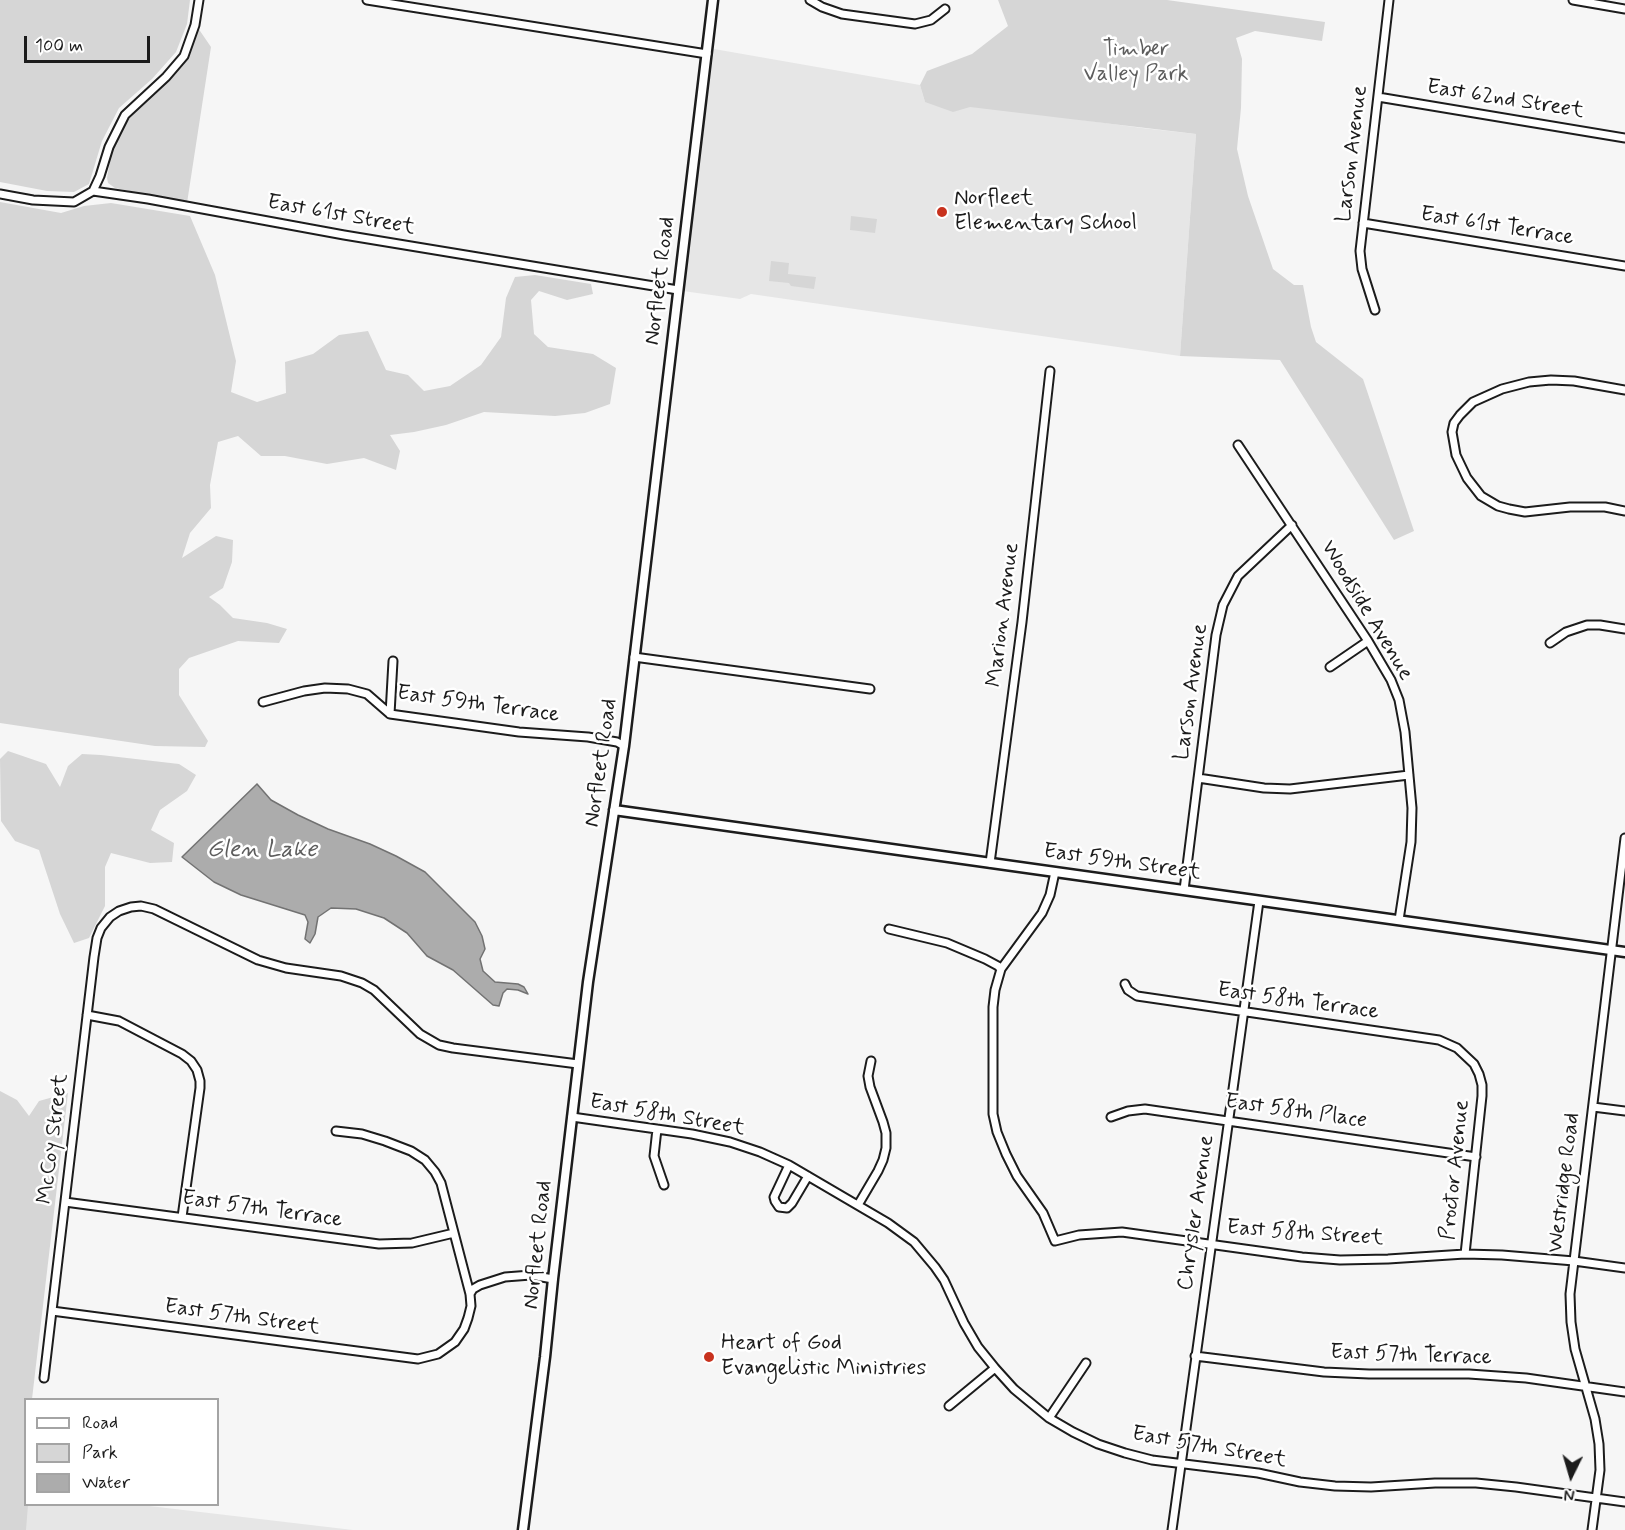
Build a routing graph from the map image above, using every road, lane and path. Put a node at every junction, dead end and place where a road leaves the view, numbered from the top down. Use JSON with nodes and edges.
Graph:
{"nodes":[{"id":1,"x":199,"y":0,"type":"edge"},
{"id":2,"x":367,"y":0,"type":"edge"},
{"id":3,"x":713,"y":0,"type":"edge"},
{"id":4,"x":810,"y":0,"type":"edge"},
{"id":5,"x":1389,"y":0,"type":"edge"},
{"id":6,"x":1573,"y":0,"type":"edge"},
{"id":7,"x":945,"y":9,"type":"dead end"},
{"id":8,"x":1625,"y":9,"type":"edge"},
{"id":9,"x":707,"y":54,"type":"junction"},
{"id":10,"x":1378,"y":97,"type":"junction"},
{"id":11,"x":1625,"y":138,"type":"edge"},
{"id":12,"x":93,"y":191,"type":"junction"},
{"id":13,"x":0,"y":194,"type":"edge"},
{"id":14,"x":1363,"y":224,"type":"junction"},
{"id":15,"x":1625,"y":266,"type":"edge"},
{"id":16,"x":678,"y":290,"type":"junction"},
{"id":17,"x":1375,"y":310,"type":"dead end"},
{"id":18,"x":1050,"y":371,"type":"dead end"},
{"id":19,"x":1625,"y":390,"type":"edge"},
{"id":20,"x":1239,"y":445,"type":"dead end"},
{"id":21,"x":1625,"y":511,"type":"edge"},
{"id":22,"x":1292,"y":525,"type":"junction"},
{"id":23,"x":1625,"y":629,"type":"edge"},
{"id":24,"x":1368,"y":641,"type":"junction"},
{"id":25,"x":1550,"y":643,"type":"dead end"},
{"id":26,"x":634,"y":657,"type":"junction"},
{"id":27,"x":393,"y":661,"type":"dead end"},
{"id":28,"x":1330,"y":667,"type":"dead end"},
{"id":29,"x":870,"y":688,"type":"dead end"},
{"id":30,"x":263,"y":702,"type":"dead end"},
{"id":31,"x":390,"y":714,"type":"junction"},
{"id":32,"x":624,"y":746,"type":"junction"},
{"id":33,"x":1409,"y":775,"type":"junction"},
{"id":34,"x":1198,"y":778,"type":"junction"},
{"id":35,"x":614,"y":810,"type":"junction"},
{"id":36,"x":1625,"y":838,"type":"edge"},
{"id":37,"x":990,"y":863,"type":"junction"},
{"id":38,"x":1055,"y":872,"type":"junction"},
{"id":39,"x":1184,"y":890,"type":"junction"},
{"id":40,"x":1259,"y":901,"type":"junction"},
{"id":41,"x":117,"y":912,"type":"joint"},
{"id":42,"x":1399,"y":920,"type":"junction"},
{"id":43,"x":889,"y":929,"type":"dead end"},
{"id":44,"x":1611,"y":950,"type":"junction"},
{"id":45,"x":1625,"y":952,"type":"edge"},
{"id":46,"x":1001,"y":969,"type":"junction"},
{"id":47,"x":1125,"y":984,"type":"dead end"},
{"id":48,"x":1243,"y":1012,"type":"junction"},
{"id":49,"x":87,"y":1015,"type":"junction"},
{"id":50,"x":1468,"y":1057,"type":"joint"},
{"id":51,"x":871,"y":1061,"type":"dead end"},
{"id":52,"x":578,"y":1064,"type":"junction"},
{"id":53,"x":1593,"y":1107,"type":"junction"},
{"id":54,"x":1625,"y":1111,"type":"edge"},
{"id":55,"x":572,"y":1117,"type":"junction"},
{"id":56,"x":1111,"y":1117,"type":"dead end"},
{"id":57,"x":1228,"y":1121,"type":"junction"},
{"id":58,"x":657,"y":1129,"type":"junction"},
{"id":59,"x":336,"y":1131,"type":"dead end"},
{"id":60,"x":1476,"y":1157,"type":"junction"},
{"id":61,"x":789,"y":1165,"type":"junction"},
{"id":62,"x":808,"y":1176,"type":"junction"},
{"id":63,"x":664,"y":1185,"type":"dead end"},
{"id":64,"x":65,"y":1202,"type":"junction"},
{"id":65,"x":858,"y":1205,"type":"junction"},
{"id":66,"x":182,"y":1217,"type":"junction"},
{"id":67,"x":454,"y":1233,"type":"junction"},
{"id":68,"x":1210,"y":1245,"type":"junction"},
{"id":69,"x":1465,"y":1254,"type":"junction"},
{"id":70,"x":1574,"y":1261,"type":"junction"},
{"id":71,"x":1625,"y":1268,"type":"edge"},
{"id":72,"x":553,"y":1279,"type":"junction"},
{"id":73,"x":470,"y":1294,"type":"junction"},
{"id":74,"x":52,"y":1311,"type":"junction"},
{"id":75,"x":1195,"y":1356,"type":"junction"},
{"id":76,"x":1086,"y":1363,"type":"dead end"},
{"id":77,"x":995,"y":1368,"type":"junction"},
{"id":78,"x":44,"y":1378,"type":"dead end"},
{"id":79,"x":1586,"y":1386,"type":"junction"},
{"id":80,"x":1625,"y":1392,"type":"edge"},
{"id":81,"x":949,"y":1406,"type":"dead end"},
{"id":82,"x":1049,"y":1418,"type":"junction"},
{"id":83,"x":1180,"y":1464,"type":"junction"},
{"id":84,"x":1596,"y":1498,"type":"junction"},
{"id":85,"x":1625,"y":1502,"type":"edge"},
{"id":86,"x":523,"y":1530,"type":"edge"},
{"id":87,"x":1172,"y":1530,"type":"edge"},
{"id":88,"x":1592,"y":1530,"type":"edge"}],
"edges":[{"from":1,"to":12,"type":"street"},
{"from":2,"to":9,"type":"street"},
{"from":3,"to":9,"type":"street","name":"Norfleet Road"},
{"from":4,"to":7,"type":"street"},
{"from":5,"to":10,"type":"street","name":"Larson Avenue"},
{"from":6,"to":8,"type":"street"},
{"from":9,"to":16,"type":"street","name":"Norfleet Road"},
{"from":10,"to":11,"type":"street","name":"East 62nd Street"},
{"from":10,"to":14,"type":"street","name":"Larson Avenue"},
{"from":12,"to":13,"type":"street","name":"East 61st Street"},
{"from":12,"to":16,"type":"street","name":"East 61st Street"},
{"from":14,"to":15,"type":"street","name":"East 61st Terrace"},
{"from":14,"to":17,"type":"street","name":"Larson Avenue"},
{"from":16,"to":26,"type":"street","name":"Norfleet Road"},
{"from":18,"to":37,"type":"street","name":"Marion Avenue"},
{"from":19,"to":21,"type":"street"},
{"from":20,"to":22,"type":"street","name":"Woodside Avenue"},
{"from":22,"to":24,"type":"street","name":"Woodside Avenue"},
{"from":22,"to":34,"type":"street","name":"Larson Avenue"},
{"from":23,"to":25,"type":"street"},
{"from":24,"to":28,"type":"street"},
{"from":24,"to":33,"type":"street","name":"Woodside Avenue"},
{"from":26,"to":29,"type":"street"},
{"from":26,"to":32,"type":"street","name":"Norfleet Road"},
{"from":27,"to":31,"type":"street"},
{"from":30,"to":31,"type":"street","name":"East 59th Terrace"},
{"from":31,"to":32,"type":"street","name":"East 59th Terrace"},
{"from":32,"to":35,"type":"street","name":"Norfleet Road"},
{"from":33,"to":34,"type":"street"},
{"from":33,"to":42,"type":"street","name":"Woodside Avenue"},
{"from":34,"to":39,"type":"street","name":"Larson Avenue"},
{"from":35,"to":37,"type":"street","name":"East 59th Street"},
{"from":35,"to":52,"type":"street","name":"Norfleet Road"},
{"from":36,"to":44,"type":"street","name":"Westridge Road"},
{"from":37,"to":38,"type":"street","name":"East 59th Street"},
{"from":38,"to":39,"type":"street","name":"East 59th Street"},
{"from":38,"to":46,"type":"street"},
{"from":39,"to":40,"type":"street","name":"East 59th Street"},
{"from":40,"to":42,"type":"street","name":"East 59th Street"},
{"from":40,"to":48,"type":"street","name":"Chrysler Avenue"},
{"from":41,"to":49,"type":"street","name":"McCoy Street"},
{"from":41,"to":52,"type":"street","name":"East 58th Street"},
{"from":42,"to":44,"type":"street","name":"East 59th Street"},
{"from":43,"to":46,"type":"street"},
{"from":44,"to":45,"type":"street","name":"East 59th Street"},
{"from":44,"to":53,"type":"street","name":"Westridge Road"},
{"from":46,"to":68,"type":"street","name":"East 58th Street"},
{"from":47,"to":48,"type":"street","name":"East 58th Terrace"},
{"from":48,"to":50,"type":"street","name":"East 58th Terrace"},
{"from":48,"to":57,"type":"street","name":"Chrysler Avenue"},
{"from":49,"to":64,"type":"street","name":"McCoy Street"},
{"from":49,"to":66,"type":"street"},
{"from":50,"to":60,"type":"street","name":"Proctor Avenue"},
{"from":51,"to":65,"type":"street"},
{"from":52,"to":55,"type":"street","name":"Norfleet Road"},
{"from":53,"to":54,"type":"street"},
{"from":53,"to":70,"type":"street","name":"Westridge Road"},
{"from":55,"to":58,"type":"street","name":"East 58th Street"},
{"from":55,"to":72,"type":"street","name":"Norfleet Road"},
{"from":56,"to":57,"type":"street","name":"East 58th Place"},
{"from":57,"to":60,"type":"street","name":"East 58th Place"},
{"from":57,"to":68,"type":"street","name":"Chrysler Avenue"},
{"from":58,"to":61,"type":"street","name":"East 58th Street"},
{"from":58,"to":63,"type":"street"},
{"from":59,"to":67,"type":"street"},
{"from":60,"to":69,"type":"street","name":"Proctor Avenue"},
{"from":61,"to":62,"type":"street","name":"East 58th Street"},
{"from":61,"to":62,"type":"street"},
{"from":62,"to":65,"type":"street","name":"East 58th Street"},
{"from":64,"to":66,"type":"street","name":"East 57th Terrace"},
{"from":64,"to":74,"type":"street","name":"McCoy Street"},
{"from":65,"to":77,"type":"street","name":"East 57th Street"},
{"from":66,"to":67,"type":"street","name":"East 57th Terrace"},
{"from":67,"to":73,"type":"street"},
{"from":68,"to":69,"type":"street","name":"East 58th Street"},
{"from":68,"to":75,"type":"street","name":"Chrysler Avenue"},
{"from":69,"to":70,"type":"street","name":"East 58th Street"},
{"from":70,"to":71,"type":"street","name":"East 58th Street"},
{"from":70,"to":79,"type":"street","name":"Westridge Road"},
{"from":72,"to":73,"type":"street"},
{"from":72,"to":86,"type":"street","name":"Norfleet Road"},
{"from":73,"to":74,"type":"street","name":"East 57th Street"},
{"from":74,"to":78,"type":"street","name":"McCoy Street"},
{"from":75,"to":79,"type":"street","name":"East 57th Terrace"},
{"from":75,"to":83,"type":"street","name":"Chrysler Avenue"},
{"from":76,"to":82,"type":"street"},
{"from":77,"to":81,"type":"street"},
{"from":77,"to":82,"type":"street","name":"East 57th Street"},
{"from":79,"to":80,"type":"street","name":"East 57th Terrace"},
{"from":79,"to":84,"type":"street","name":"Westridge Road"},
{"from":82,"to":83,"type":"street","name":"East 57th Street"},
{"from":83,"to":84,"type":"street","name":"East 57th Street"},
{"from":83,"to":87,"type":"street","name":"Chrysler Avenue"},
{"from":84,"to":85,"type":"street","name":"East 57th Street"},
{"from":84,"to":88,"type":"street","name":"Westridge Road"}]}
